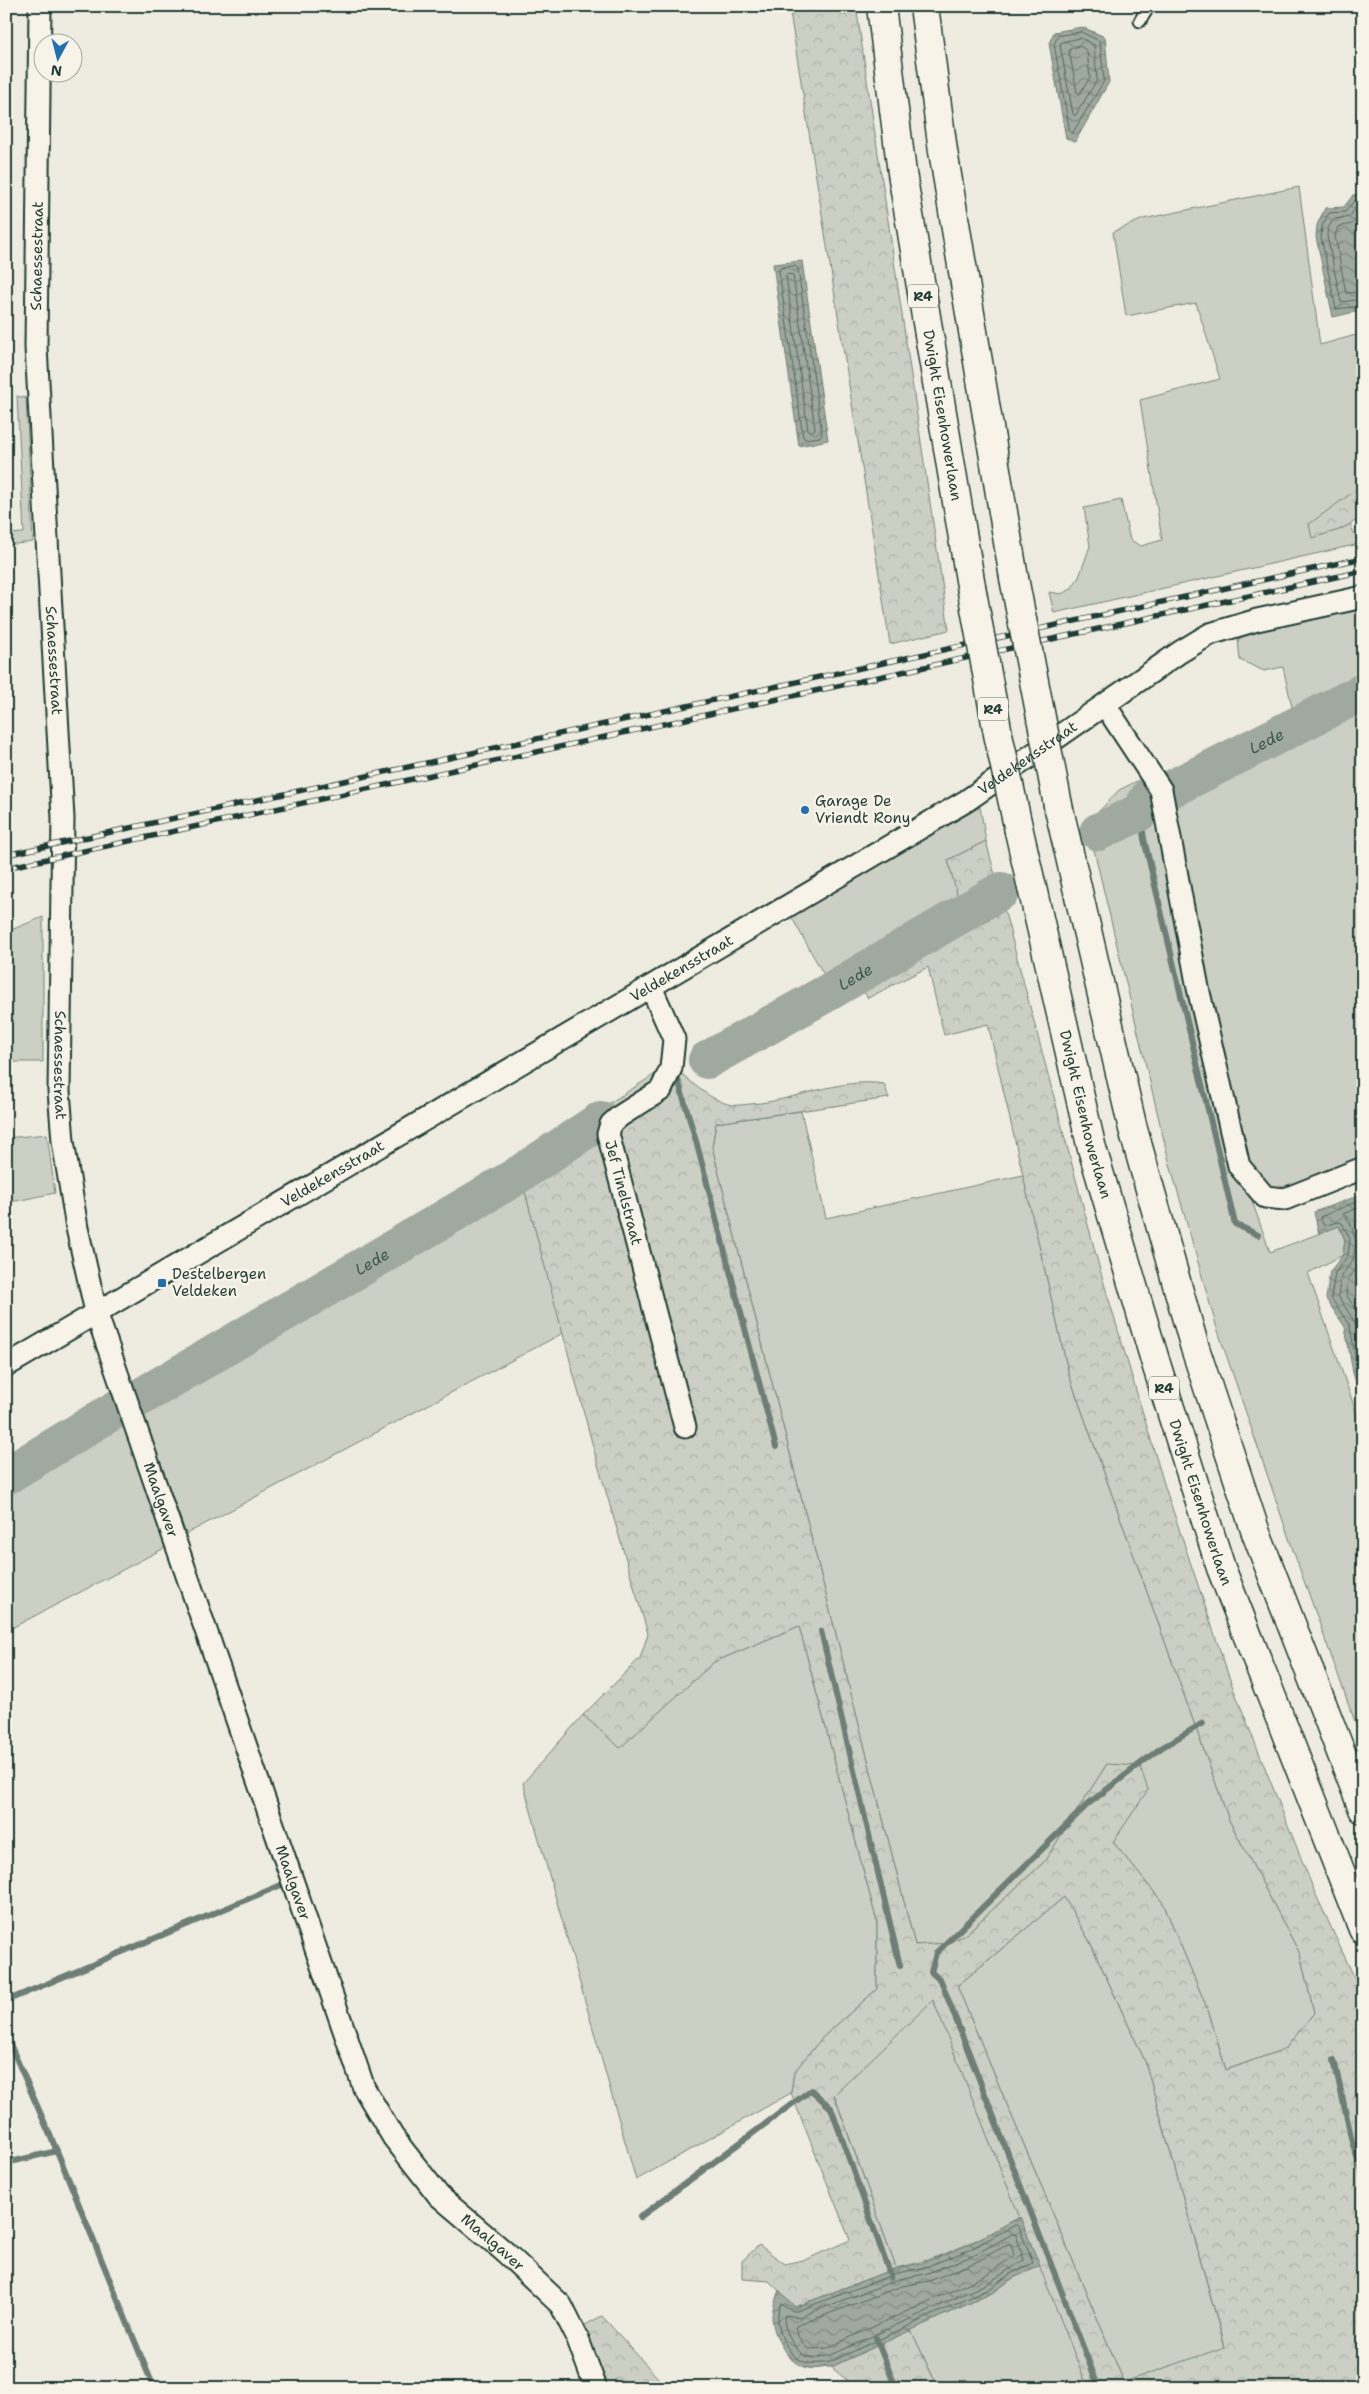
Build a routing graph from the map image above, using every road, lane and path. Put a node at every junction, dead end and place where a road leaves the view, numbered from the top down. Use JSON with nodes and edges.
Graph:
{"nodes":[{"id":1,"x":40,"y":6,"type":"edge"},
{"id":2,"x":881,"y":6,"type":"edge"},
{"id":3,"x":924,"y":6,"type":"edge"},
{"id":4,"x":1149,"y":6,"type":"edge"},
{"id":5,"x":1140,"y":21,"type":"dead end"},
{"id":6,"x":1363,"y":597,"type":"edge"},
{"id":7,"x":1106,"y":705,"type":"junction"},
{"id":8,"x":651,"y":988,"type":"junction"},
{"id":9,"x":1363,"y":1168,"type":"edge"},
{"id":10,"x":96,"y":1312,"type":"junction"},
{"id":11,"x":6,"y":1366,"type":"edge"},
{"id":12,"x":685,"y":1426,"type":"dead end"},
{"id":13,"x":1363,"y":1809,"type":"edge"},
{"id":14,"x":1363,"y":1929,"type":"edge"},
{"id":15,"x":596,"y":2388,"type":"edge"}],
"edges":[{"from":1,"to":10,"type":"street","name":"Schaessestraat"},
{"from":2,"to":14,"type":"highway","name":"Dwight Eisenhowerlaan","number":"R4","bridge":true},
{"from":3,"to":13,"type":"highway","bridge":true},
{"from":4,"to":5,"type":"lane"},
{"from":6,"to":7,"type":"street","name":"Veldekensstraat"},
{"from":7,"to":8,"type":"street","name":"Veldekensstraat"},
{"from":7,"to":9,"type":"street"},
{"from":8,"to":10,"type":"street","name":"Veldekensstraat"},
{"from":8,"to":12,"type":"street","name":"Jef Tinelstraat"},
{"from":10,"to":11,"type":"street","name":"Veldekensstraat"},
{"from":10,"to":15,"type":"street","name":"Maalgaver"}]}
